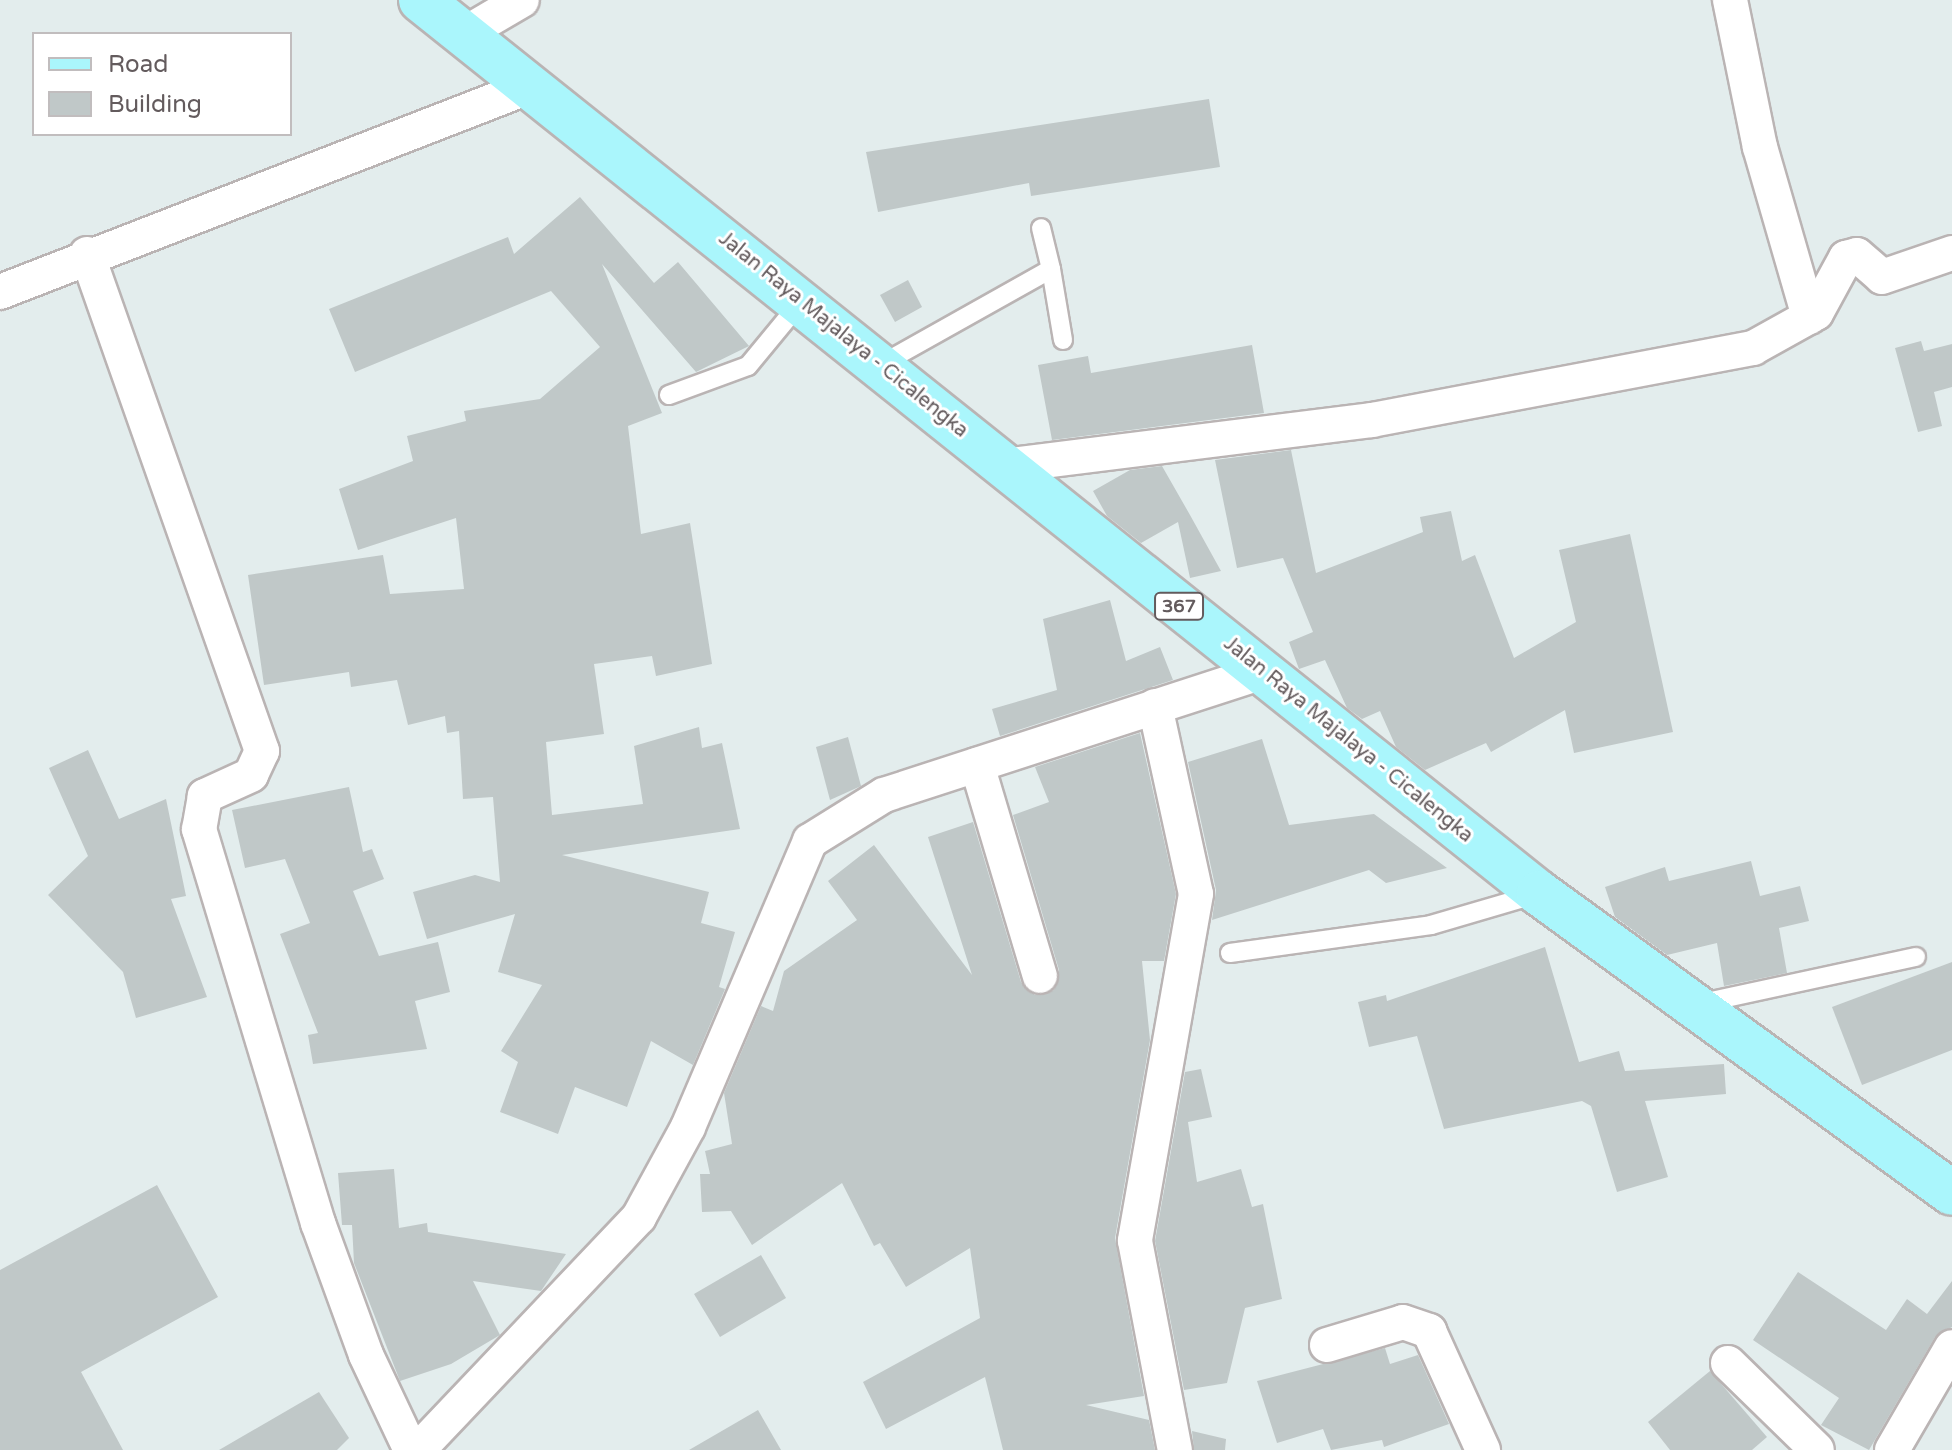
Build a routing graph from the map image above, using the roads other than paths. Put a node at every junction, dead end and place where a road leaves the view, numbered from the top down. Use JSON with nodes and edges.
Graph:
{"nodes":[{"id":1,"x":421,"y":0,"type":"edge"},
{"id":2,"x":522,"y":0,"type":"edge"},
{"id":3,"x":1730,"y":0,"type":"edge"},
{"id":4,"x":464,"y":34,"type":"junction"},
{"id":5,"x":531,"y":86,"type":"junction"},
{"id":6,"x":1041,"y":228,"type":"dead end"},
{"id":7,"x":1952,"y":253,"type":"edge"},
{"id":8,"x":87,"y":254,"type":"junction"},
{"id":9,"x":1051,"y":269,"type":"junction"},
{"id":10,"x":0,"y":292,"type":"edge"},
{"id":11,"x":801,"y":301,"type":"junction"},
{"id":12,"x":1809,"y":317,"type":"junction"},
{"id":13,"x":1063,"y":340,"type":"dead end"},
{"id":14,"x":880,"y":365,"type":"junction"},
{"id":15,"x":669,"y":395,"type":"dead end"},
{"id":16,"x":1003,"y":466,"type":"junction"},
{"id":17,"x":1262,"y":672,"type":"junction"},
{"id":18,"x":1155,"y":706,"type":"junction"},
{"id":19,"x":977,"y":765,"type":"junction"},
{"id":20,"x":1539,"y":893,"type":"junction"},
{"id":21,"x":1230,"y":953,"type":"dead end"},
{"id":22,"x":1916,"y":957,"type":"dead end"},
{"id":23,"x":1040,"y":976,"type":"dead end"},
{"id":24,"x":1691,"y":1006,"type":"junction"},
{"id":25,"x":1952,"y":1193,"type":"edge"},
{"id":26,"x":1327,"y":1345,"type":"dead end"},
{"id":27,"x":1952,"y":1347,"type":"edge"},
{"id":28,"x":1728,"y":1363,"type":"dead end"},
{"id":29,"x":411,"y":1450,"type":"edge"},
{"id":30,"x":418,"y":1450,"type":"edge"},
{"id":31,"x":1175,"y":1450,"type":"edge"},
{"id":32,"x":1483,"y":1450,"type":"edge"},
{"id":33,"x":1817,"y":1450,"type":"edge"},
{"id":34,"x":1892,"y":1450,"type":"edge"}],
"edges":[{"from":1,"to":4,"type":"main road","name":"Jalan Raya Majalaya - Cicalengka","number":"367"},
{"from":2,"to":4,"type":"street"},
{"from":3,"to":12,"type":"street"},
{"from":4,"to":5,"type":"main road","name":"Jalan Raya Majalaya - Cicalengka","number":"367"},
{"from":5,"to":8,"type":"street"},
{"from":5,"to":11,"type":"main road","name":"Jalan Raya Majalaya - Cicalengka","number":"367"},
{"from":6,"to":9,"type":"lane"},
{"from":7,"to":12,"type":"street"},
{"from":8,"to":10,"type":"street"},
{"from":8,"to":29,"type":"street"},
{"from":9,"to":13,"type":"lane"},
{"from":9,"to":14,"type":"lane"},
{"from":11,"to":14,"type":"main road","name":"Jalan Raya Majalaya - Cicalengka","number":"367"},
{"from":11,"to":15,"type":"lane"},
{"from":12,"to":16,"type":"street"},
{"from":14,"to":16,"type":"main road","name":"Jalan Raya Majalaya - Cicalengka","number":"367"},
{"from":16,"to":17,"type":"main road","name":"Jalan Raya Majalaya - Cicalengka","number":"367"},
{"from":17,"to":18,"type":"street"},
{"from":17,"to":20,"type":"main road","name":"Jalan Raya Majalaya - Cicalengka","number":"367"},
{"from":18,"to":19,"type":"street"},
{"from":18,"to":31,"type":"street"},
{"from":19,"to":23,"type":"street"},
{"from":19,"to":30,"type":"street"},
{"from":20,"to":21,"type":"lane"},
{"from":20,"to":24,"type":"main road","name":"Jalan Raya Majalaya - Cicalengka","number":"367"},
{"from":22,"to":24,"type":"lane"},
{"from":24,"to":25,"type":"main road","name":"Jalan Raya Majalaya - Cicalengka","number":"367"},
{"from":26,"to":32,"type":"street"},
{"from":27,"to":34,"type":"street"},
{"from":28,"to":33,"type":"street"}]}
